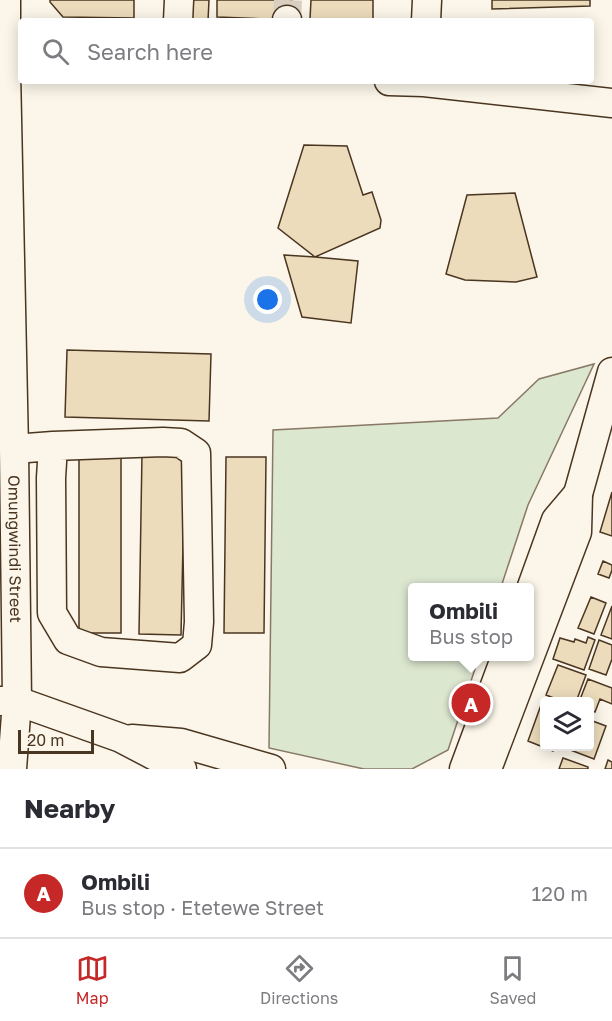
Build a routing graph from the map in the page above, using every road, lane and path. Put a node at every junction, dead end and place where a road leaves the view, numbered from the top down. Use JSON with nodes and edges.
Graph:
{"nodes":[{"id":1,"x":6,"y":0,"type":"edge"},
{"id":2,"x":179,"y":0,"type":"edge"},
{"id":3,"x":427,"y":0,"type":"edge"},
{"id":4,"x":178,"y":18,"type":"edge"},
{"id":5,"x":426,"y":18,"type":"edge"},
{"id":6,"x":3,"y":34,"type":"edge"},
{"id":7,"x":13,"y":71,"type":"edge"},
{"id":8,"x":442,"y":84,"type":"edge"},
{"id":9,"x":612,"y":103,"type":"edge"},
{"id":10,"x":612,"y":372,"type":"edge"},
{"id":11,"x":53,"y":446,"type":"junction"},
{"id":12,"x":14,"y":449,"type":"junction"},
{"id":13,"x":578,"y":494,"type":"junction"},
{"id":14,"x":533,"y":583,"type":"edge"},
{"id":15,"x":534,"y":645,"type":"edge"},
{"id":16,"x":504,"y":661,"type":"edge"},
{"id":17,"x":528,"y":661,"type":"edge"},
{"id":18,"x":9,"y":701,"type":"edge"},
{"id":19,"x":121,"y":738,"type":"junction"},
{"id":20,"x":12,"y":769,"type":"edge"},
{"id":21,"x":182,"y":769,"type":"edge"},
{"id":22,"x":271,"y":769,"type":"edge"},
{"id":23,"x":464,"y":769,"type":"edge"},
{"id":24,"x":487,"y":769,"type":"edge"}],
"edges":[{"from":1,"to":6,"type":"street","name":"Omungwindi Street"},
{"from":2,"to":4,"type":"street"},
{"from":3,"to":5,"type":"street"},
{"from":6,"to":7,"type":"street","name":"Omungwindi Street"},
{"from":7,"to":12,"type":"street","name":"Omungwindi Street"},
{"from":8,"to":9,"type":"street"},
{"from":10,"to":13,"type":"street"},
{"from":11,"to":11,"type":"street"},
{"from":11,"to":12,"type":"street"},
{"from":12,"to":18,"type":"street","name":"Omungwindi Street"},
{"from":13,"to":14,"type":"street"},
{"from":13,"to":15,"type":"street"},
{"from":16,"to":23,"type":"street"},
{"from":17,"to":24,"type":"street"},
{"from":18,"to":19,"type":"street"},
{"from":18,"to":20,"type":"street","name":"Omungwindi Street"},
{"from":19,"to":21,"type":"street"},
{"from":19,"to":22,"type":"street"}]}
